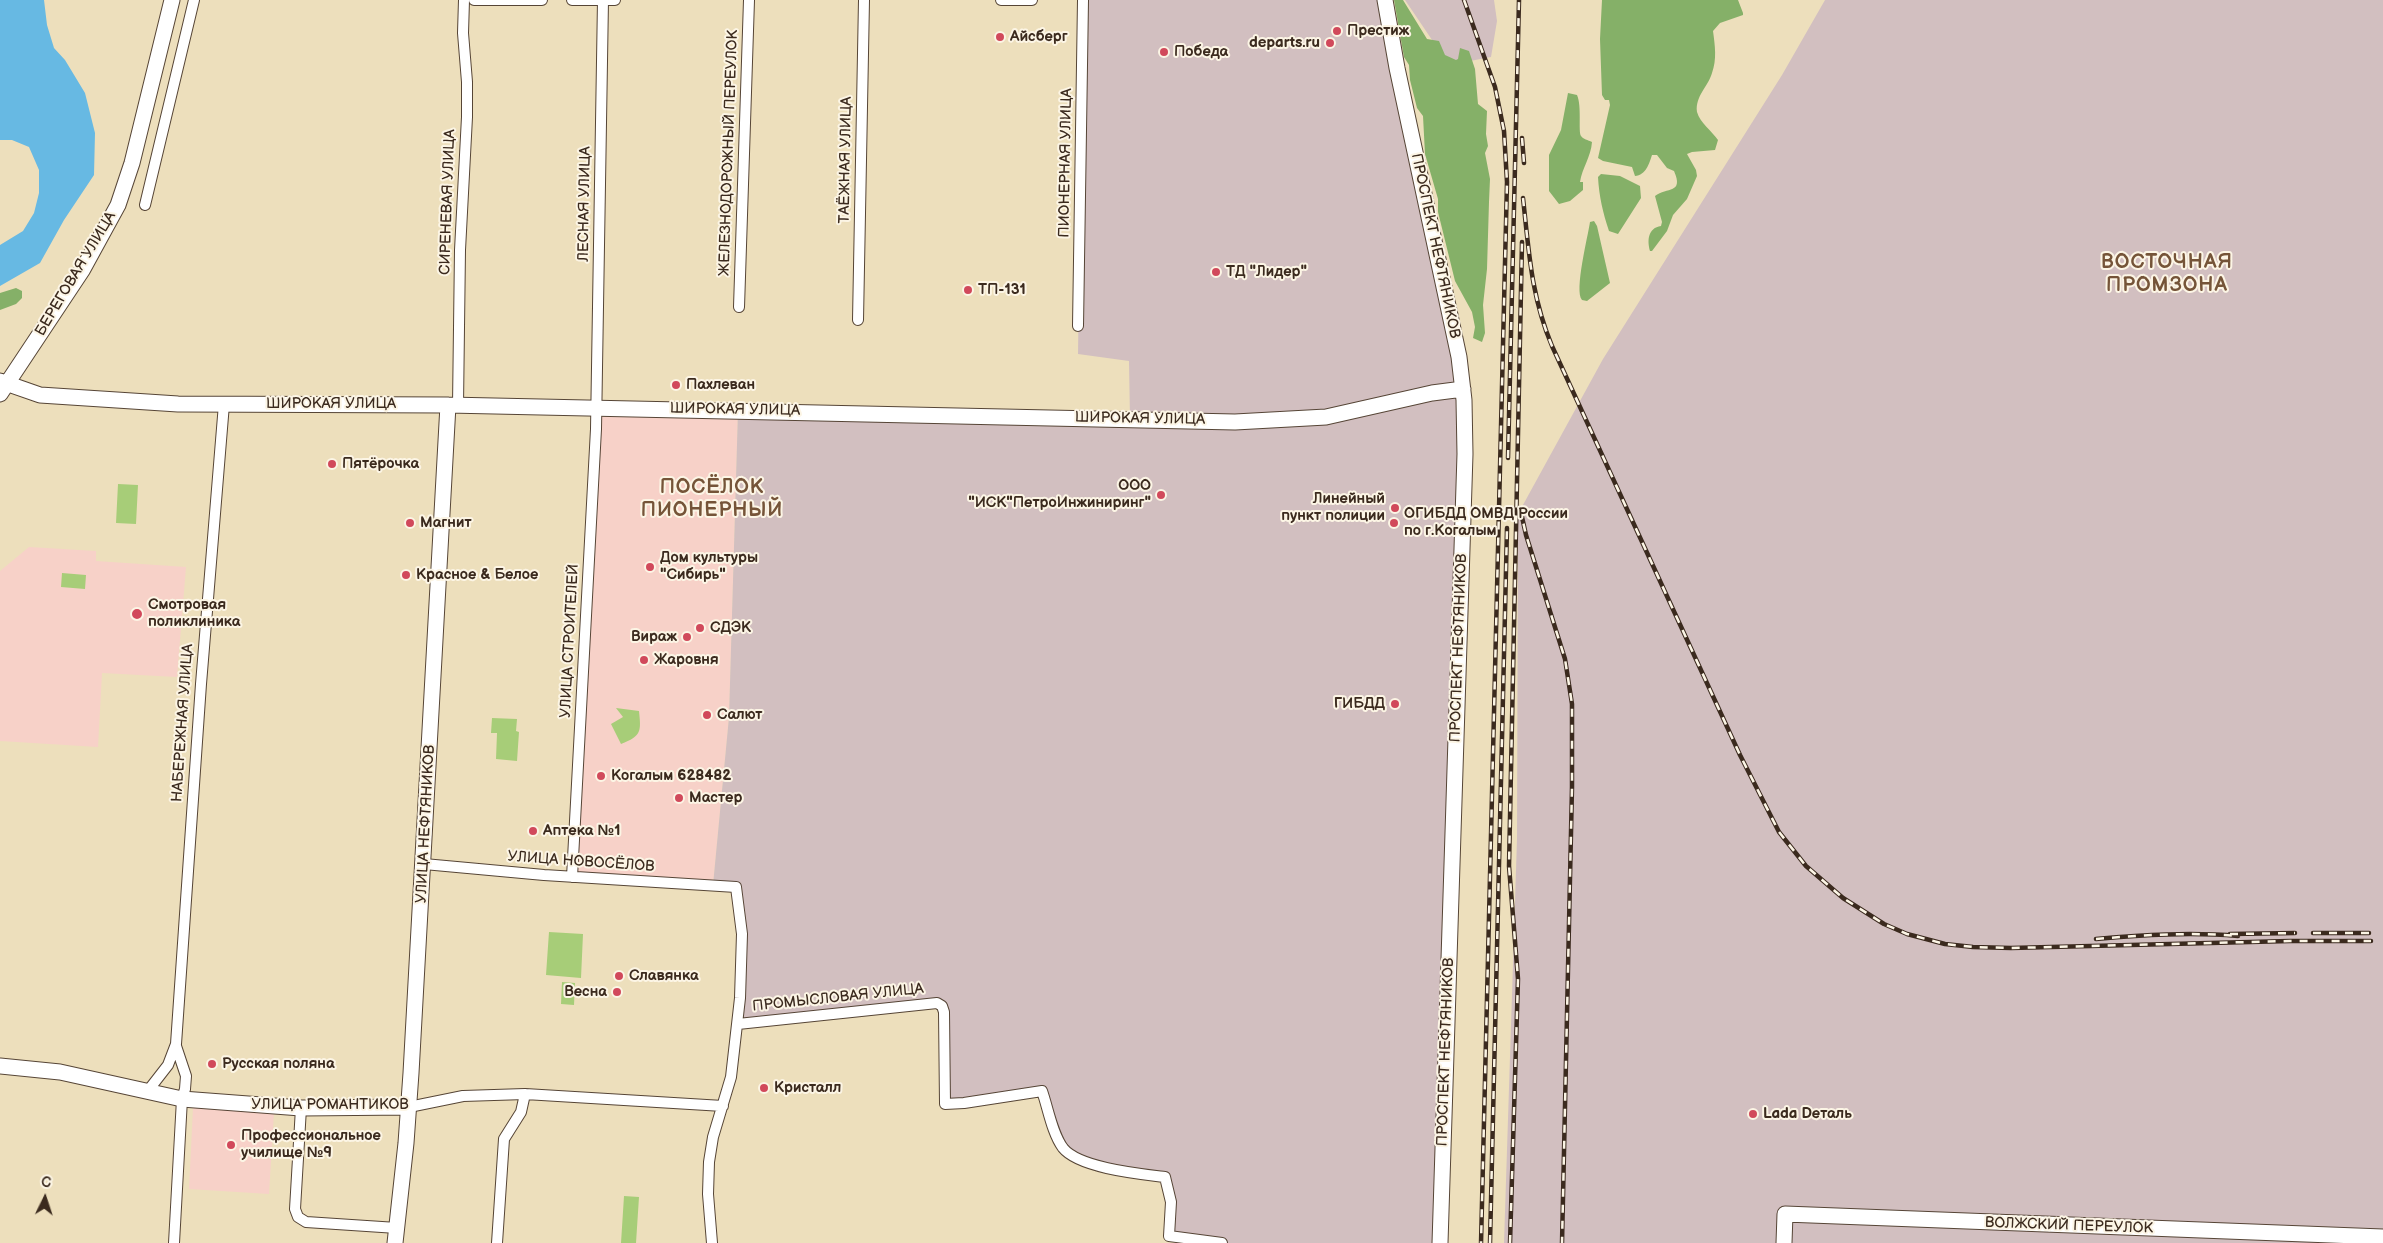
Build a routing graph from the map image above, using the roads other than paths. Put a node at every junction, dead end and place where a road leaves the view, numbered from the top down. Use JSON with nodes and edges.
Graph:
{"nodes":[{"id":1,"x":163,"y":0,"type":"edge"},
{"id":2,"x":172,"y":0,"type":"edge"},
{"id":3,"x":194,"y":0,"type":"edge"},
{"id":4,"x":464,"y":0,"type":"edge"},
{"id":5,"x":474,"y":0,"type":"edge"},
{"id":6,"x":542,"y":0,"type":"edge"},
{"id":7,"x":572,"y":0,"type":"edge"},
{"id":8,"x":603,"y":0,"type":"edge"},
{"id":9,"x":615,"y":0,"type":"edge"},
{"id":10,"x":748,"y":0,"type":"edge"},
{"id":11,"x":864,"y":0,"type":"edge"},
{"id":12,"x":1001,"y":0,"type":"edge"},
{"id":13,"x":1032,"y":0,"type":"edge"},
{"id":14,"x":1083,"y":0,"type":"edge"},
{"id":15,"x":1385,"y":0,"type":"edge"},
{"id":16,"x":145,"y":205,"type":"dead end"},
{"id":17,"x":739,"y":307,"type":"dead end"},
{"id":18,"x":858,"y":320,"type":"dead end"},
{"id":19,"x":1078,"y":326,"type":"dead end"},
{"id":20,"x":2,"y":385,"type":"edge"},
{"id":21,"x":1463,"y":390,"type":"junction"},
{"id":22,"x":224,"y":404,"type":"junction"},
{"id":23,"x":453,"y":405,"type":"junction"},
{"id":24,"x":597,"y":408,"type":"junction"},
{"id":25,"x":424,"y":864,"type":"junction"},
{"id":26,"x":572,"y":877,"type":"junction"},
{"id":27,"x":738,"y":1024,"type":"junction"},
{"id":28,"x":176,"y":1044,"type":"junction"},
{"id":29,"x":0,"y":1066,"type":"edge"},
{"id":30,"x":147,"y":1092,"type":"junction"},
{"id":31,"x":524,"y":1094,"type":"junction"},
{"id":32,"x":182,"y":1098,"type":"junction"},
{"id":33,"x":723,"y":1106,"type":"junction"},
{"id":34,"x":409,"y":1107,"type":"junction"},
{"id":35,"x":301,"y":1108,"type":"junction"},
{"id":36,"x":396,"y":1236,"type":"edge"},
{"id":37,"x":2383,"y":1237,"type":"edge"},
{"id":38,"x":174,"y":1243,"type":"edge"},
{"id":39,"x":497,"y":1243,"type":"edge"},
{"id":40,"x":712,"y":1243,"type":"edge"},
{"id":41,"x":1222,"y":1243,"type":"edge"},
{"id":42,"x":1440,"y":1243,"type":"edge"},
{"id":43,"x":1784,"y":1243,"type":"edge"}],
"edges":[{"from":1,"to":20,"type":"street","name":"БЕРЕГОВАЯ УЛИЦА"},
{"from":2,"to":20,"type":"street","name":"БЕРЕГОВАЯ УЛИЦА"},
{"from":3,"to":16,"type":"street"},
{"from":4,"to":23,"type":"street","name":"СИРЕНЕВАЯ УЛИЦА"},
{"from":5,"to":6,"type":"street"},
{"from":7,"to":8,"type":"street"},
{"from":8,"to":9,"type":"street"},
{"from":8,"to":24,"type":"street","name":"ЛЕСНАЯ УЛИЦА"},
{"from":10,"to":17,"type":"street","name":"ЖЕЛЕЗНОДОРОЖНЫЙ ПЕРЕУЛОК"},
{"from":11,"to":18,"type":"street","name":"ТАЁЖНАЯ УЛИЦА"},
{"from":12,"to":13,"type":"street"},
{"from":14,"to":19,"type":"street","name":"ПИОНЕРНАЯ УЛИЦА"},
{"from":15,"to":21,"type":"street","name":"ПРОСПЕКТ НЕФТЯНИКОВ"},
{"from":20,"to":22,"type":"street","name":"ШИРОКАЯ УЛИЦА"},
{"from":21,"to":24,"type":"street","name":"ШИРОКАЯ УЛИЦА"},
{"from":21,"to":42,"type":"street","name":"ПРОСПЕКТ НЕФТЯНИКОВ"},
{"from":22,"to":23,"type":"street","name":"ШИРОКАЯ УЛИЦА"},
{"from":22,"to":28,"type":"street","name":"НАБЕРЕЖНАЯ УЛИЦА"},
{"from":23,"to":24,"type":"street","name":"ШИРОКАЯ УЛИЦА"},
{"from":23,"to":25,"type":"street","name":"УЛИЦА НЕФТЯНИКОВ"},
{"from":24,"to":26,"type":"street","name":"УЛИЦА СТРОИТЕЛЕЙ"},
{"from":25,"to":26,"type":"street","name":"УЛИЦА НОВОСЁЛОВ"},
{"from":25,"to":34,"type":"street","name":"УЛИЦА НЕФТЯНИКОВ"},
{"from":26,"to":27,"type":"street","name":"УЛИЦА НОВОСЁЛОВ"},
{"from":27,"to":33,"type":"street"},
{"from":27,"to":41,"type":"street","name":"ПРОМЫСЛОВАЯ УЛИЦА"},
{"from":28,"to":30,"type":"street","name":"НАБЕРЕЖНАЯ УЛИЦА"},
{"from":28,"to":32,"type":"street","name":"НАБЕРЕЖНАЯ УЛИЦА"},
{"from":29,"to":30,"type":"street","name":"УЛИЦА РОМАНТИКОВ"},
{"from":30,"to":32,"type":"street","name":"УЛИЦА РОМАНТИКОВ"},
{"from":31,"to":33,"type":"street","name":"УЛИЦА РОМАНТИКОВ"},
{"from":31,"to":34,"type":"street","name":"УЛИЦА РОМАНТИКОВ"},
{"from":31,"to":39,"type":"street"},
{"from":32,"to":35,"type":"street","name":"УЛИЦА РОМАНТИКОВ"},
{"from":32,"to":38,"type":"street","name":"НАБЕРЕЖНАЯ УЛИЦА"},
{"from":33,"to":40,"type":"street"},
{"from":34,"to":35,"type":"street","name":"УЛИЦА РОМАНТИКОВ"},
{"from":34,"to":36,"type":"street","name":"УЛИЦА НЕФТЯНИКОВ"},
{"from":35,"to":36,"type":"street"},
{"from":37,"to":43,"type":"street","name":"ВОЛЖСКИЙ ПЕРЕУЛОК"}]}
